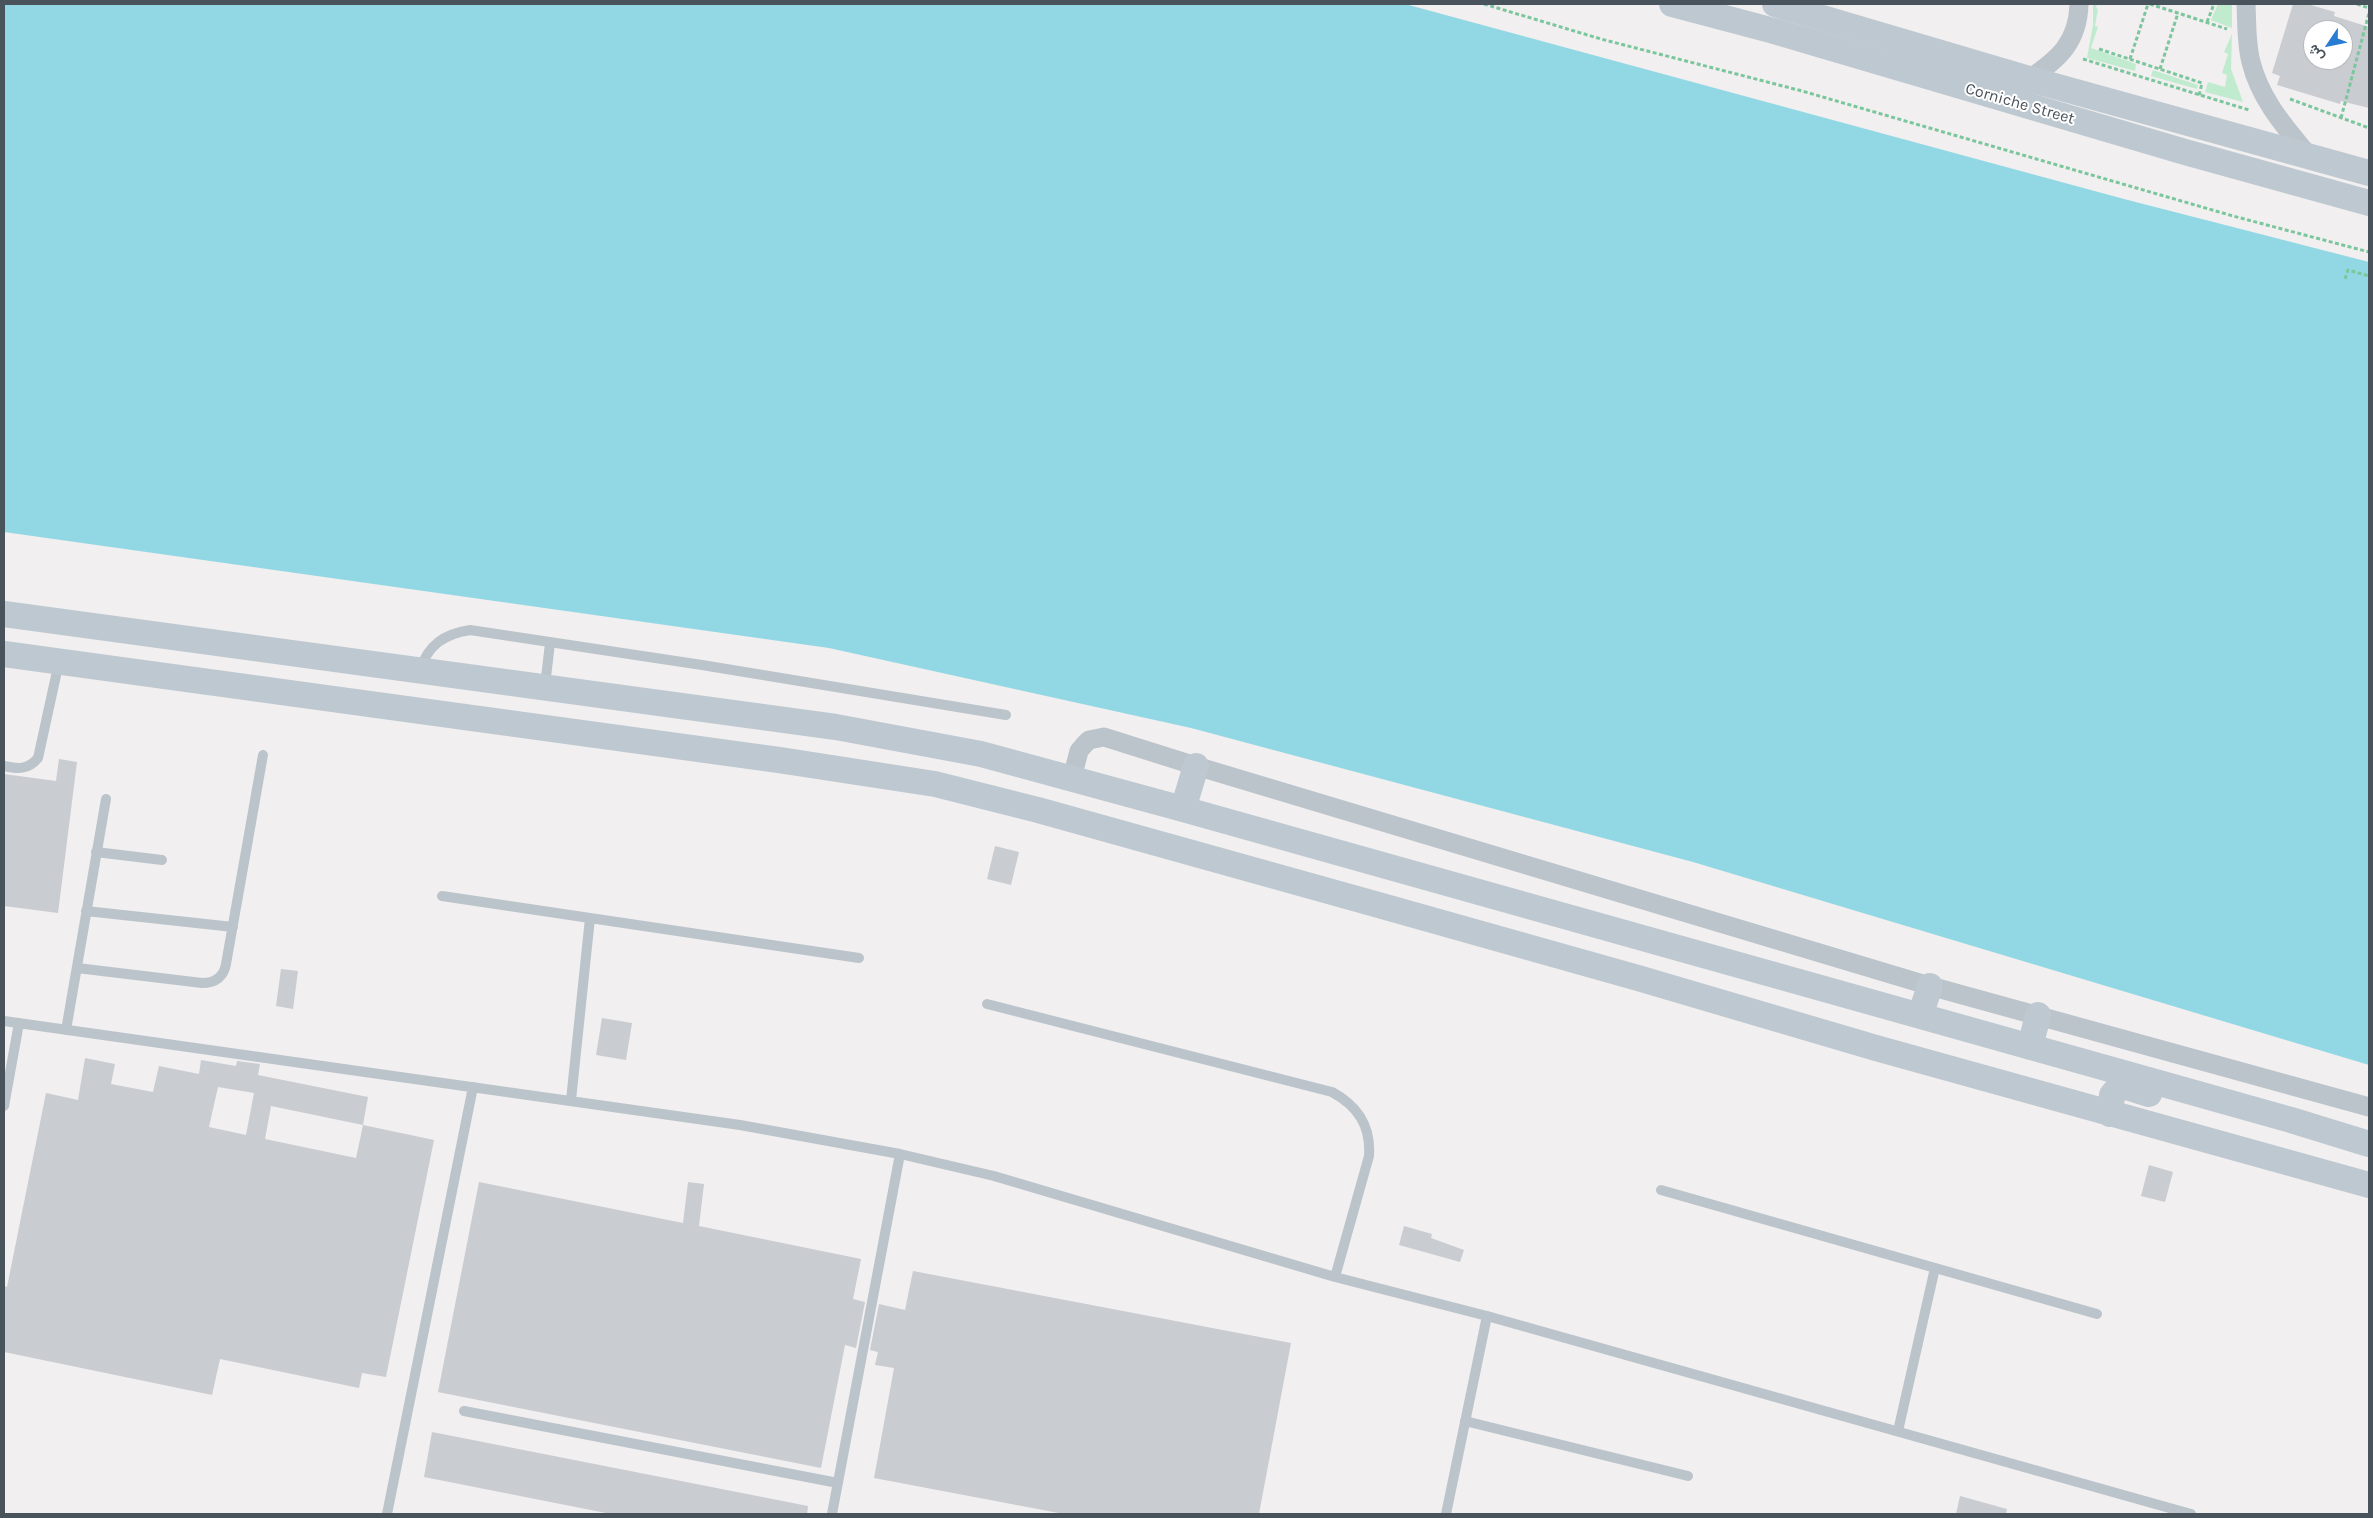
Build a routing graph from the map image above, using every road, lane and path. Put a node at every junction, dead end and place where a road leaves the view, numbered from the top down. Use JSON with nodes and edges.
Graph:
{"nodes":[{"id":1,"x":1484,"y":4,"type":"edge"},
{"id":2,"x":1672,"y":4,"type":"edge"},
{"id":3,"x":1775,"y":4,"type":"edge"},
{"id":4,"x":2079,"y":4,"type":"edge"},
{"id":5,"x":2149,"y":4,"type":"edge"},
{"id":6,"x":2214,"y":4,"type":"edge"},
{"id":7,"x":2246,"y":4,"type":"edge"},
{"id":8,"x":2357,"y":4,"type":"edge"},
{"id":9,"x":2369,"y":8,"type":"edge"},
{"id":10,"x":2178,"y":13,"type":"junction"},
{"id":11,"x":2369,"y":13,"type":"edge"},
{"id":12,"x":2207,"y":22,"type":"junction"},
{"id":13,"x":2232,"y":31,"type":"dead end"},
{"id":14,"x":2099,"y":49,"type":"dead end"},
{"id":15,"x":2085,"y":54,"type":"dead end"},
{"id":16,"x":2130,"y":59,"type":"junction"},
{"id":17,"x":2160,"y":69,"type":"junction"},
{"id":18,"x":2029,"y":79,"type":"junction"},
{"id":19,"x":2199,"y":96,"type":"junction"},
{"id":20,"x":2289,"y":98,"type":"dead end"},
{"id":21,"x":2247,"y":104,"type":"dead end"},
{"id":22,"x":2341,"y":118,"type":"junction"},
{"id":23,"x":2369,"y":128,"type":"edge"},
{"id":24,"x":2309,"y":156,"type":"junction"},
{"id":25,"x":2369,"y":173,"type":"edge"},
{"id":26,"x":2369,"y":203,"type":"edge"},
{"id":27,"x":2369,"y":252,"type":"edge"},
{"id":28,"x":2369,"y":276,"type":"edge"},
{"id":29,"x":2345,"y":279,"type":"dead end"},
{"id":30,"x":4,"y":614,"type":"edge"},
{"id":31,"x":550,"y":643,"type":"junction"},
{"id":32,"x":4,"y":654,"type":"edge"},
{"id":33,"x":60,"y":661,"type":"junction"},
{"id":34,"x":419,"y":670,"type":"junction"},
{"id":35,"x":545,"y":687,"type":"junction"},
{"id":36,"x":1006,"y":715,"type":"dead end"},
{"id":37,"x":263,"y":755,"type":"dead end"},
{"id":38,"x":4,"y":766,"type":"edge"},
{"id":39,"x":1196,"y":766,"type":"junction"},
{"id":40,"x":1072,"y":778,"type":"junction"},
{"id":41,"x":106,"y":799,"type":"dead end"},
{"id":42,"x":1183,"y":809,"type":"junction"},
{"id":43,"x":96,"y":852,"type":"junction"},
{"id":44,"x":162,"y":860,"type":"dead end"},
{"id":45,"x":442,"y":896,"type":"dead end"},
{"id":46,"x":86,"y":911,"type":"junction"},
{"id":47,"x":590,"y":918,"type":"junction"},
{"id":48,"x":233,"y":927,"type":"junction"},
{"id":49,"x":859,"y":958,"type":"dead end"},
{"id":50,"x":77,"y":968,"type":"junction"},
{"id":51,"x":1930,"y":986,"type":"junction"},
{"id":52,"x":987,"y":1004,"type":"dead end"},
{"id":53,"x":1920,"y":1016,"type":"junction"},
{"id":54,"x":2038,"y":1016,"type":"junction"},
{"id":55,"x":4,"y":1021,"type":"edge"},
{"id":56,"x":19,"y":1023,"type":"junction"},
{"id":57,"x":66,"y":1030,"type":"junction"},
{"id":58,"x":2030,"y":1047,"type":"junction"},
{"id":59,"x":473,"y":1087,"type":"junction"},
{"id":60,"x":571,"y":1100,"type":"junction"},
{"id":61,"x":4,"y":1106,"type":"edge"},
{"id":62,"x":2369,"y":1108,"type":"edge"},
{"id":63,"x":2110,"y":1114,"type":"junction"},
{"id":64,"x":2291,"y":1120,"type":"junction"},
{"id":65,"x":2369,"y":1144,"type":"edge"},
{"id":66,"x":900,"y":1154,"type":"junction"},
{"id":67,"x":2369,"y":1185,"type":"edge"},
{"id":68,"x":1661,"y":1190,"type":"dead end"},
{"id":69,"x":1935,"y":1268,"type":"junction"},
{"id":70,"x":1335,"y":1277,"type":"junction"},
{"id":71,"x":2097,"y":1314,"type":"dead end"},
{"id":72,"x":1487,"y":1316,"type":"junction"},
{"id":73,"x":464,"y":1411,"type":"dead end"},
{"id":74,"x":1465,"y":1421,"type":"junction"},
{"id":75,"x":1898,"y":1431,"type":"junction"},
{"id":76,"x":1688,"y":1476,"type":"dead end"},
{"id":77,"x":838,"y":1483,"type":"junction"},
{"id":78,"x":387,"y":1514,"type":"edge"},
{"id":79,"x":832,"y":1514,"type":"edge"},
{"id":80,"x":1446,"y":1514,"type":"edge"},
{"id":81,"x":2191,"y":1514,"type":"edge"}],
"edges":[{"from":1,"to":27,"type":"path"},
{"from":2,"to":26,"type":"street","name":"Corniche Street"},
{"from":3,"to":18,"type":"street","name":"Corniche Street"},
{"from":4,"to":18,"type":"street"},
{"from":5,"to":10,"type":"path"},
{"from":5,"to":16,"type":"path"},
{"from":6,"to":12,"type":"path"},
{"from":7,"to":24,"type":"street"},
{"from":8,"to":9,"type":"path"},
{"from":10,"to":12,"type":"path"},
{"from":10,"to":17,"type":"path"},
{"from":11,"to":22,"type":"path"},
{"from":12,"to":13,"type":"path"},
{"from":14,"to":16,"type":"path"},
{"from":15,"to":19,"type":"path"},
{"from":16,"to":17,"type":"path"},
{"from":17,"to":19,"type":"path"},
{"from":18,"to":24,"type":"street","name":"Corniche Street"},
{"from":19,"to":21,"type":"path"},
{"from":20,"to":22,"type":"path"},
{"from":22,"to":23,"type":"path"},
{"from":24,"to":25,"type":"street","name":"Corniche Street"},
{"from":28,"to":29,"type":"path"},
{"from":30,"to":34,"type":"street"},
{"from":31,"to":34,"type":"lane"},
{"from":31,"to":35,"type":"lane"},
{"from":31,"to":36,"type":"lane"},
{"from":32,"to":33,"type":"street"},
{"from":33,"to":38,"type":"lane"},
{"from":33,"to":63,"type":"street"},
{"from":34,"to":35,"type":"street"},
{"from":35,"to":40,"type":"street"},
{"from":37,"to":48,"type":"lane"},
{"from":39,"to":40,"type":"street"},
{"from":39,"to":42,"type":"street"},
{"from":39,"to":51,"type":"street"},
{"from":40,"to":42,"type":"street"},
{"from":41,"to":43,"type":"lane"},
{"from":42,"to":53,"type":"street"},
{"from":43,"to":44,"type":"lane"},
{"from":43,"to":46,"type":"lane"},
{"from":45,"to":47,"type":"lane"},
{"from":46,"to":48,"type":"lane"},
{"from":46,"to":50,"type":"lane"},
{"from":47,"to":49,"type":"lane"},
{"from":47,"to":60,"type":"lane"},
{"from":48,"to":50,"type":"lane"},
{"from":50,"to":57,"type":"lane"},
{"from":51,"to":53,"type":"street"},
{"from":51,"to":54,"type":"street"},
{"from":52,"to":70,"type":"lane"},
{"from":53,"to":58,"type":"street"},
{"from":54,"to":58,"type":"street"},
{"from":54,"to":62,"type":"street"},
{"from":55,"to":56,"type":"lane"},
{"from":56,"to":57,"type":"lane"},
{"from":56,"to":61,"type":"lane"},
{"from":57,"to":59,"type":"lane"},
{"from":58,"to":64,"type":"street"},
{"from":59,"to":60,"type":"lane"},
{"from":59,"to":78,"type":"lane"},
{"from":60,"to":66,"type":"lane"},
{"from":63,"to":64,"type":"street"},
{"from":63,"to":67,"type":"street"},
{"from":64,"to":65,"type":"street"},
{"from":66,"to":70,"type":"lane"},
{"from":66,"to":77,"type":"lane"},
{"from":68,"to":69,"type":"lane"},
{"from":69,"to":71,"type":"lane"},
{"from":69,"to":75,"type":"lane"},
{"from":70,"to":72,"type":"lane"},
{"from":72,"to":74,"type":"lane"},
{"from":72,"to":75,"type":"lane"},
{"from":73,"to":77,"type":"lane"},
{"from":74,"to":76,"type":"lane"},
{"from":74,"to":80,"type":"lane"},
{"from":75,"to":81,"type":"lane"},
{"from":77,"to":79,"type":"lane"}]}
